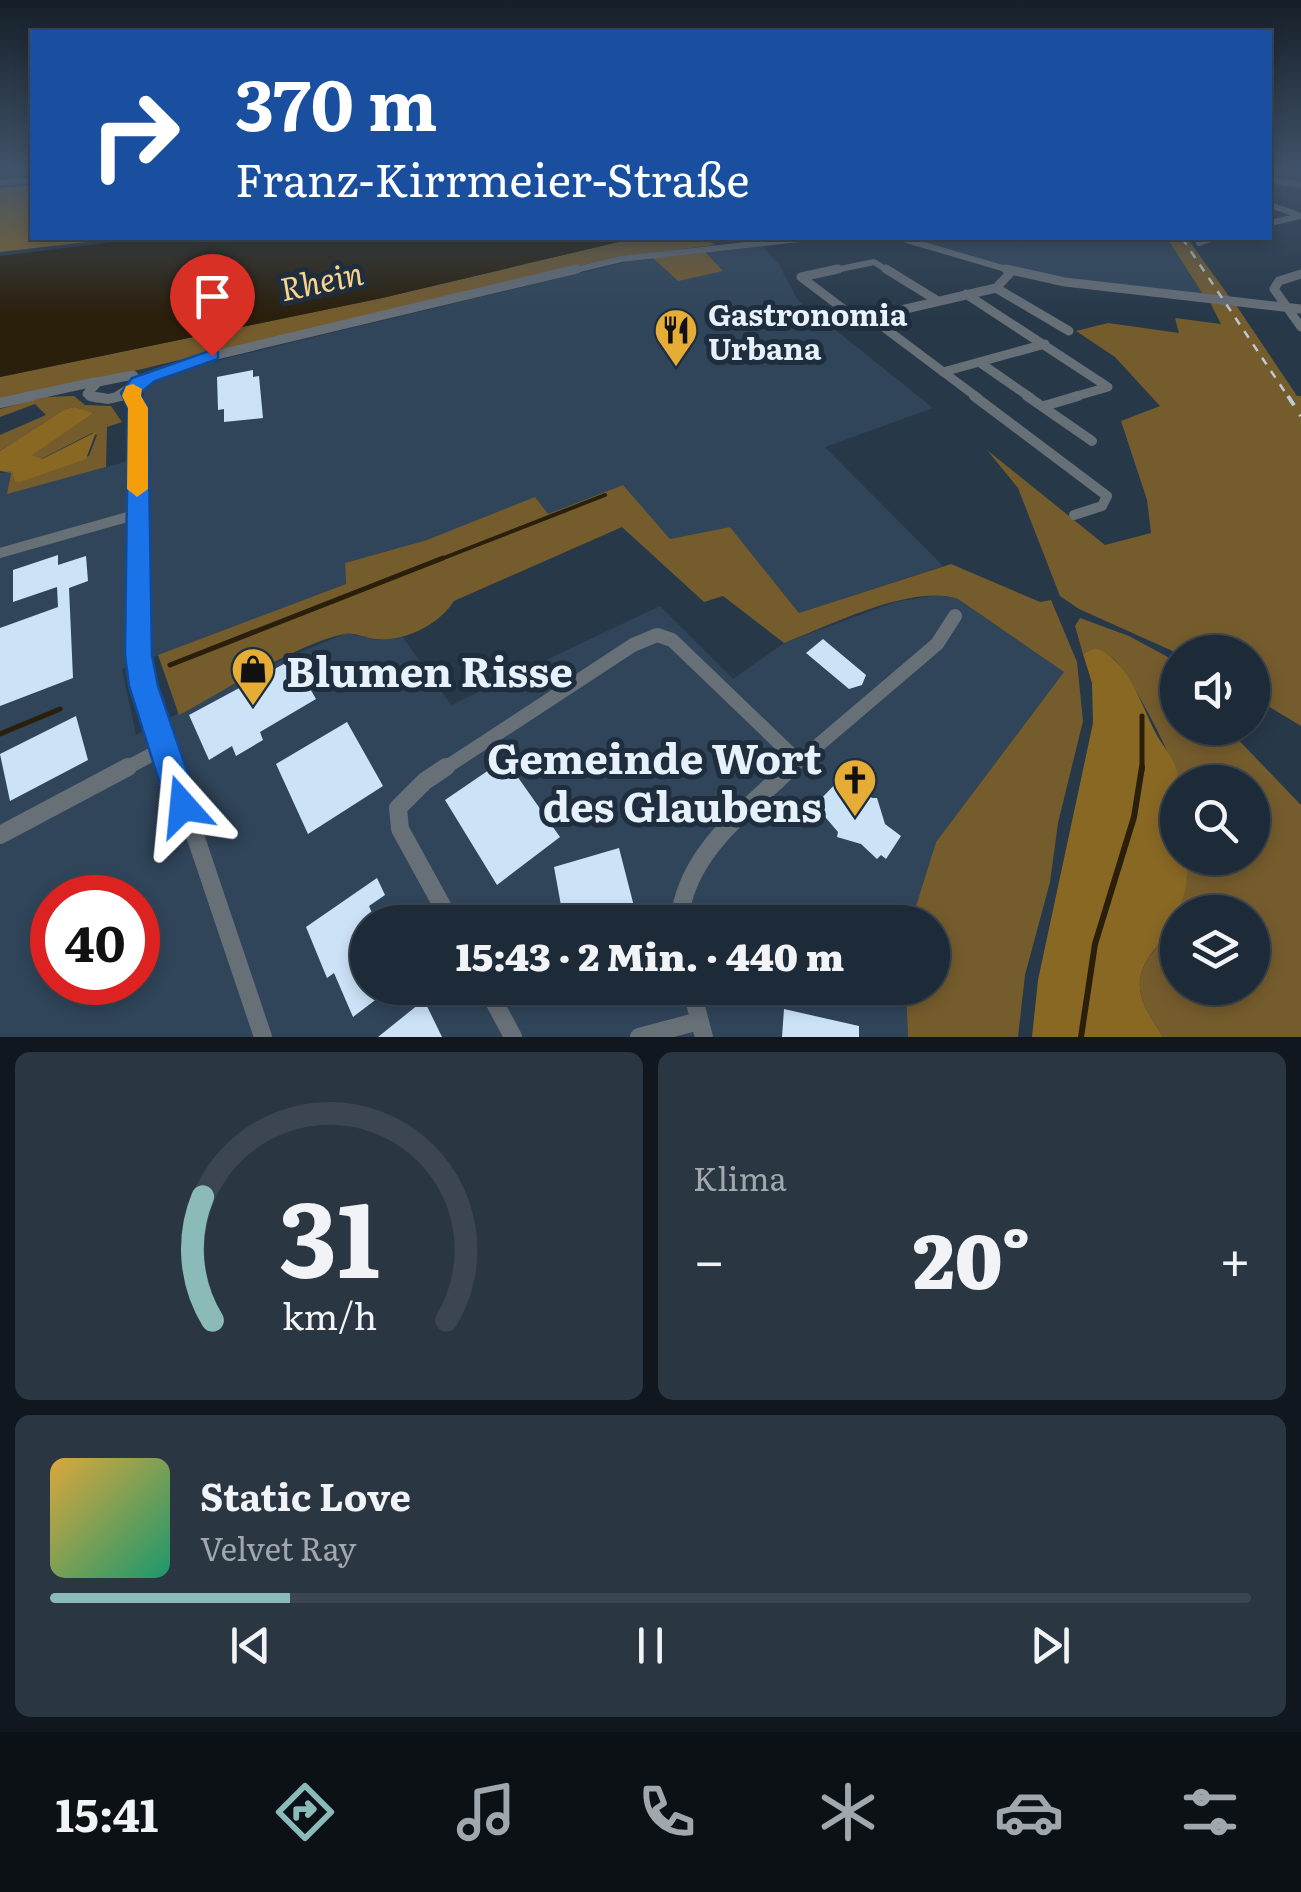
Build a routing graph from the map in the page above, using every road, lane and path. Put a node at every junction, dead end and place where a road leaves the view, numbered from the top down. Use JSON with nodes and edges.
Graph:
{"nodes":[{"id":1,"x":747,"y":240,"type":"edge"},
{"id":2,"x":907,"y":240,"type":"edge"},
{"id":3,"x":1206,"y":240,"type":"edge"},
{"id":4,"x":717,"y":241,"type":"edge"},
{"id":5,"x":1199,"y":242,"type":"dead end"},
{"id":6,"x":1012,"y":271,"type":"junction"},
{"id":7,"x":1301,"y":274,"type":"edge"},
{"id":8,"x":996,"y":288,"type":"junction"},
{"id":9,"x":966,"y":294,"type":"junction"},
{"id":10,"x":938,"y":301,"type":"junction"},
{"id":11,"x":1287,"y":307,"type":"junction"},
{"id":12,"x":1301,"y":309,"type":"edge"},
{"id":13,"x":870,"y":317,"type":"junction"},
{"id":14,"x":1301,"y":327,"type":"edge"},
{"id":15,"x":1069,"y":331,"type":"dead end"},
{"id":16,"x":1045,"y":344,"type":"junction"},
{"id":17,"x":979,"y":362,"type":"junction"},
{"id":18,"x":943,"y":372,"type":"junction"},
{"id":19,"x":98,"y":382,"type":"junction"},
{"id":20,"x":135,"y":382,"type":"junction"},
{"id":21,"x":88,"y":391,"type":"junction"},
{"id":22,"x":49,"y":392,"type":"junction"},
{"id":23,"x":108,"y":399,"type":"junction"},
{"id":24,"x":0,"y":403,"type":"edge"},
{"id":25,"x":1044,"y":406,"type":"junction"},
{"id":26,"x":136,"y":416,"type":"junction"},
{"id":27,"x":1092,"y":441,"type":"dead end"},
{"id":28,"x":138,"y":514,"type":"junction"},
{"id":29,"x":1074,"y":516,"type":"dead end"},
{"id":30,"x":0,"y":553,"type":"edge"},
{"id":31,"x":954,"y":616,"type":"dead end"},
{"id":32,"x":164,"y":748,"type":"junction"},
{"id":33,"x":798,"y":761,"type":"junction"},
{"id":34,"x":0,"y":836,"type":"edge"},
{"id":35,"x":442,"y":905,"type":"edge"},
{"id":36,"x":681,"y":905,"type":"edge"},
{"id":37,"x":496,"y":1005,"type":"edge"},
{"id":38,"x":702,"y":1029,"type":"edge"},
{"id":39,"x":263,"y":1037,"type":"edge"},
{"id":40,"x":513,"y":1037,"type":"edge"},
{"id":41,"x":639,"y":1037,"type":"edge"}],
"edges":[{"from":1,"to":4,"type":"street"},
{"from":2,"to":6,"type":"street"},
{"from":3,"to":5,"type":"street"},
{"from":4,"to":20,"type":"street"},
{"from":6,"to":8,"type":"street"},
{"from":6,"to":11,"type":"street"},
{"from":7,"to":11,"type":"street"},
{"from":8,"to":9,"type":"street"},
{"from":8,"to":15,"type":"street"},
{"from":9,"to":10,"type":"street"},
{"from":9,"to":16,"type":"street"},
{"from":10,"to":13,"type":"street"},
{"from":10,"to":13,"type":"street"},
{"from":11,"to":12,"type":"street"},
{"from":11,"to":14,"type":"street"},
{"from":13,"to":18,"type":"street"},
{"from":16,"to":17,"type":"street"},
{"from":16,"to":25,"type":"street"},
{"from":17,"to":18,"type":"street"},
{"from":17,"to":25,"type":"street"},
{"from":18,"to":29,"type":"street"},
{"from":19,"to":20,"type":"street"},
{"from":19,"to":21,"type":"street"},
{"from":19,"to":22,"type":"street"},
{"from":20,"to":23,"type":"street"},
{"from":20,"to":26,"type":"street"},
{"from":21,"to":22,"type":"street"},
{"from":21,"to":23,"type":"street"},
{"from":22,"to":24,"type":"street"},
{"from":23,"to":26,"type":"street"},
{"from":25,"to":27,"type":"street"},
{"from":26,"to":28,"type":"street"},
{"from":28,"to":30,"type":"street"},
{"from":28,"to":32,"type":"street"},
{"from":31,"to":33,"type":"street"},
{"from":32,"to":34,"type":"street"},
{"from":32,"to":39,"type":"street"},
{"from":33,"to":35,"type":"street"},
{"from":33,"to":36,"type":"street"},
{"from":37,"to":40,"type":"street"},
{"from":38,"to":41,"type":"street"}]}
